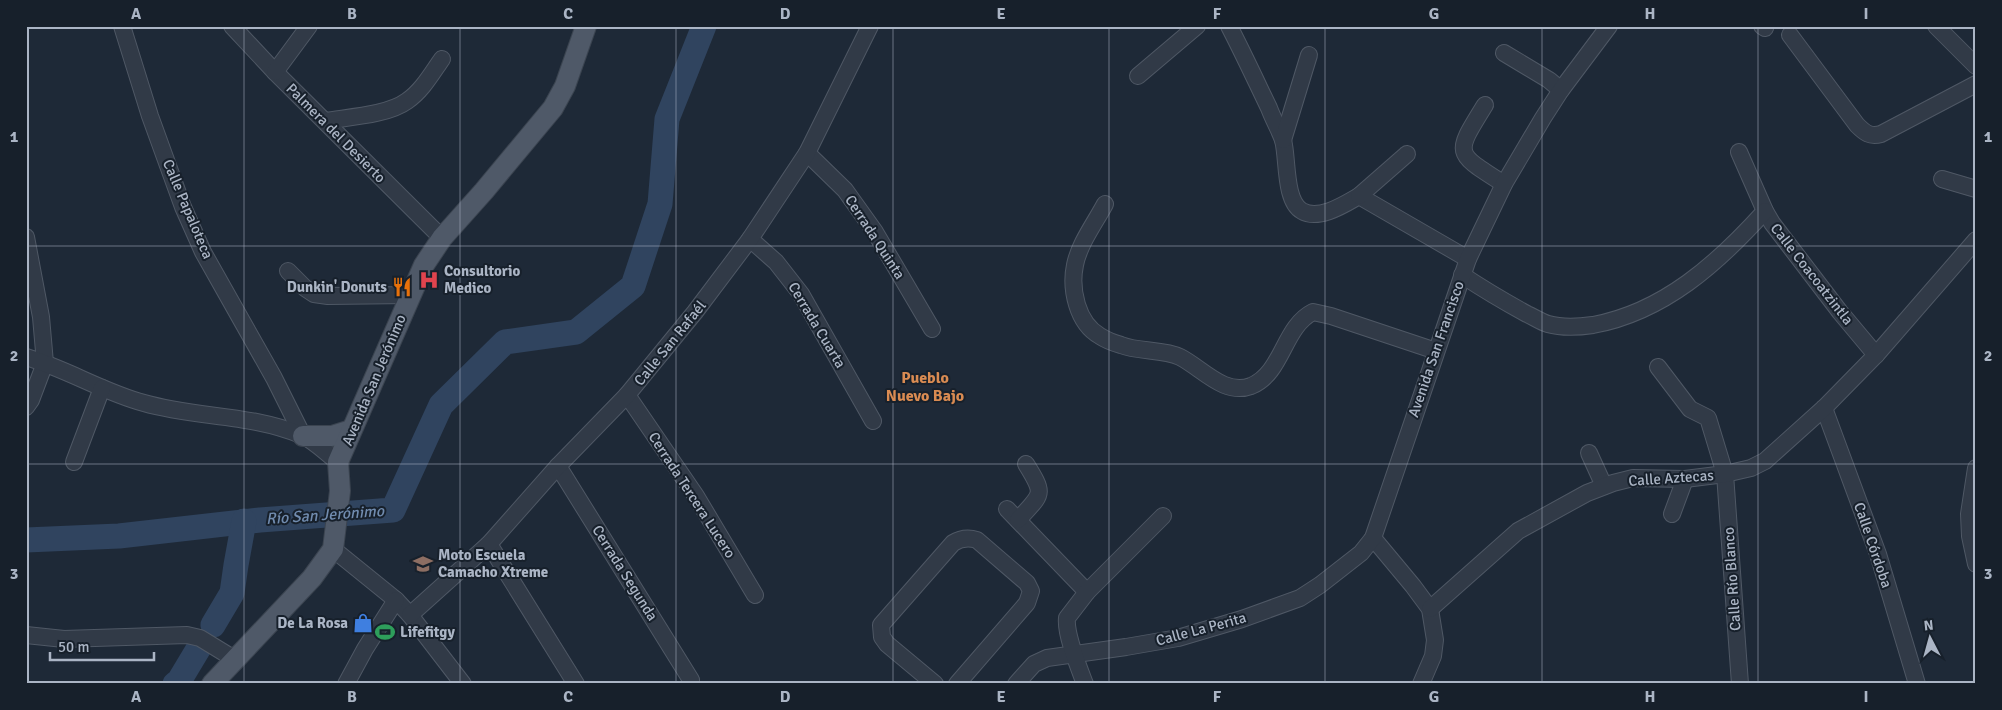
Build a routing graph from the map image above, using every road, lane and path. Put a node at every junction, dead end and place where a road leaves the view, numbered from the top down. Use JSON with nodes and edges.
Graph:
{"nodes":[{"id":1,"x":122,"y":26,"type":"edge"},
{"id":2,"x":309,"y":26,"type":"edge"},
{"id":3,"x":870,"y":26,"type":"edge"},
{"id":4,"x":1197,"y":26,"type":"edge"},
{"id":5,"x":1229,"y":26,"type":"edge"},
{"id":6,"x":1609,"y":26,"type":"edge"},
{"id":7,"x":1936,"y":26,"type":"edge"},
{"id":8,"x":233,"y":27,"type":"edge"},
{"id":9,"x":583,"y":28,"type":"edge"},
{"id":10,"x":1790,"y":35,"type":"dead end"},
{"id":11,"x":1504,"y":53,"type":"dead end"},
{"id":12,"x":1309,"y":55,"type":"dead end"},
{"id":13,"x":442,"y":59,"type":"dead end"},
{"id":14,"x":1976,"y":66,"type":"edge"},
{"id":15,"x":275,"y":72,"type":"junction"},
{"id":16,"x":1138,"y":76,"type":"dead end"},
{"id":17,"x":1976,"y":84,"type":"edge"},
{"id":18,"x":1561,"y":90,"type":"junction"},
{"id":19,"x":1486,"y":105,"type":"dead end"},
{"id":20,"x":325,"y":121,"type":"junction"},
{"id":21,"x":1283,"y":140,"type":"junction"},
{"id":22,"x":1740,"y":152,"type":"dead end"},
{"id":23,"x":807,"y":153,"type":"junction"},
{"id":24,"x":1407,"y":154,"type":"dead end"},
{"id":25,"x":1942,"y":180,"type":"dead end"},
{"id":26,"x":1504,"y":184,"type":"junction"},
{"id":27,"x":1976,"y":189,"type":"edge"},
{"id":28,"x":1359,"y":196,"type":"junction"},
{"id":29,"x":1105,"y":204,"type":"dead end"},
{"id":30,"x":1765,"y":211,"type":"junction"},
{"id":31,"x":26,"y":237,"type":"edge"},
{"id":32,"x":442,"y":238,"type":"junction"},
{"id":33,"x":750,"y":239,"type":"junction"},
{"id":34,"x":1975,"y":243,"type":"edge"},
{"id":35,"x":1468,"y":258,"type":"junction"},
{"id":36,"x":288,"y":271,"type":"dead end"},
{"id":37,"x":1462,"y":275,"type":"junction"},
{"id":38,"x":410,"y":295,"type":"junction"},
{"id":39,"x":932,"y":329,"type":"dead end"},
{"id":40,"x":1436,"y":351,"type":"junction"},
{"id":41,"x":1876,"y":355,"type":"junction"},
{"id":42,"x":26,"y":358,"type":"edge"},
{"id":43,"x":45,"y":363,"type":"junction"},
{"id":44,"x":1658,"y":367,"type":"dead end"},
{"id":45,"x":102,"y":388,"type":"junction"},
{"id":46,"x":628,"y":395,"type":"junction"},
{"id":47,"x":26,"y":407,"type":"edge"},
{"id":48,"x":1824,"y":408,"type":"junction"},
{"id":49,"x":873,"y":421,"type":"dead end"},
{"id":50,"x":351,"y":430,"type":"junction"},
{"id":51,"x":303,"y":436,"type":"junction"},
{"id":52,"x":1589,"y":453,"type":"dead end"},
{"id":53,"x":74,"y":462,"type":"dead end"},
{"id":54,"x":338,"y":462,"type":"junction"},
{"id":55,"x":1026,"y":464,"type":"dead end"},
{"id":56,"x":558,"y":466,"type":"junction"},
{"id":57,"x":1976,"y":468,"type":"edge"},
{"id":58,"x":1725,"y":474,"type":"junction"},
{"id":59,"x":1685,"y":479,"type":"junction"},
{"id":60,"x":1604,"y":486,"type":"junction"},
{"id":61,"x":1672,"y":514,"type":"dead end"},
{"id":62,"x":1163,"y":516,"type":"dead end"},
{"id":63,"x":1372,"y":538,"type":"junction"},
{"id":64,"x":334,"y":541,"type":"junction"},
{"id":65,"x":489,"y":544,"type":"junction"},
{"id":66,"x":1976,"y":564,"type":"edge"},
{"id":67,"x":1087,"y":592,"type":"junction"},
{"id":68,"x":755,"y":595,"type":"dead end"},
{"id":69,"x":396,"y":600,"type":"junction"},
{"id":70,"x":1430,"y":609,"type":"junction"},
{"id":71,"x":410,"y":615,"type":"junction"},
{"id":72,"x":26,"y":635,"type":"edge"},
{"id":73,"x":1074,"y":655,"type":"junction"},
{"id":74,"x":236,"y":660,"type":"junction"},
{"id":75,"x":691,"y":680,"type":"dead end"},
{"id":76,"x":460,"y":682,"type":"edge"},
{"id":77,"x":212,"y":684,"type":"edge"},
{"id":78,"x":346,"y":684,"type":"edge"},
{"id":79,"x":576,"y":684,"type":"edge"},
{"id":80,"x":935,"y":684,"type":"edge"},
{"id":81,"x":957,"y":684,"type":"edge"},
{"id":82,"x":1016,"y":684,"type":"edge"},
{"id":83,"x":1085,"y":684,"type":"edge"},
{"id":84,"x":1422,"y":684,"type":"edge"},
{"id":85,"x":1740,"y":684,"type":"edge"},
{"id":86,"x":1917,"y":684,"type":"edge"}],
"edges":[{"from":1,"to":51,"type":"street","name":"Calle Papaloteca"},
{"from":2,"to":15,"type":"street"},
{"from":3,"to":23,"type":"street","name":"Calle San Rafaél"},
{"from":4,"to":16,"type":"street"},
{"from":5,"to":21,"type":"street"},
{"from":6,"to":18,"type":"street","name":"Avenida San Francisco"},
{"from":7,"to":14,"type":"street"},
{"from":8,"to":15,"type":"street","name":"Palmera del Desierto"},
{"from":9,"to":32,"type":"main road","name":"Avenida San Jerónimo"},
{"from":10,"to":17,"type":"street"},
{"from":11,"to":18,"type":"street"},
{"from":12,"to":21,"type":"street"},
{"from":13,"to":20,"type":"street"},
{"from":15,"to":20,"type":"street","name":"Palmera del Desierto"},
{"from":18,"to":26,"type":"street","name":"Avenida San Francisco"},
{"from":19,"to":26,"type":"street"},
{"from":20,"to":32,"type":"street","name":"Palmera del Desierto"},
{"from":21,"to":28,"type":"street"},
{"from":22,"to":30,"type":"street"},
{"from":23,"to":33,"type":"street","name":"Calle San Rafaél"},
{"from":23,"to":39,"type":"street","name":"Cerrada Quinta"},
{"from":24,"to":28,"type":"street"},
{"from":25,"to":27,"type":"street"},
{"from":26,"to":35,"type":"street","name":"Avenida San Francisco"},
{"from":28,"to":35,"type":"street"},
{"from":29,"to":40,"type":"street"},
{"from":30,"to":37,"type":"street","name":"Calle Coacoatzintla"},
{"from":30,"to":41,"type":"street","name":"Calle Coacoatzintla"},
{"from":31,"to":43,"type":"street"},
{"from":32,"to":38,"type":"main road","name":"Avenida San Jerónimo"},
{"from":33,"to":46,"type":"street","name":"Calle San Rafaél"},
{"from":33,"to":49,"type":"street","name":"Cerrada Cuarta"},
{"from":34,"to":41,"type":"street","name":"Calle Aztecas"},
{"from":35,"to":37,"type":"street","name":"Avenida San Francisco"},
{"from":36,"to":38,"type":"street"},
{"from":37,"to":40,"type":"street","name":"Avenida San Francisco"},
{"from":38,"to":50,"type":"main road","name":"Avenida San Jerónimo"},
{"from":40,"to":63,"type":"street","name":"Avenida San Francisco"},
{"from":41,"to":48,"type":"street","name":"Calle Aztecas"},
{"from":42,"to":43,"type":"street"},
{"from":43,"to":45,"type":"street"},
{"from":43,"to":47,"type":"street"},
{"from":44,"to":58,"type":"street","name":"Calle Río Blanco"},
{"from":45,"to":51,"type":"street"},
{"from":45,"to":53,"type":"street"},
{"from":46,"to":56,"type":"street","name":"Calle San Rafaél"},
{"from":46,"to":68,"type":"street","name":"Cerrada Tercera Lucero"},
{"from":48,"to":58,"type":"street","name":"Calle Aztecas"},
{"from":48,"to":86,"type":"street","name":"Calle Córdoba"},
{"from":50,"to":51,"type":"main road"},
{"from":50,"to":54,"type":"main road","name":"Avenida San Jerónimo"},
{"from":51,"to":54,"type":"street"},
{"from":52,"to":60,"type":"street"},
{"from":54,"to":64,"type":"main road","name":"Avenida San Jerónimo"},
{"from":55,"to":67,"type":"street"},
{"from":56,"to":65,"type":"street","name":"Calle San Rafaél"},
{"from":56,"to":75,"type":"street","name":"Cerrada Segunda"},
{"from":57,"to":66,"type":"street"},
{"from":58,"to":59,"type":"street","name":"Calle Aztecas"},
{"from":58,"to":85,"type":"street","name":"Calle Río Blanco"},
{"from":59,"to":60,"type":"street","name":"Calle Aztecas"},
{"from":59,"to":61,"type":"street"},
{"from":60,"to":70,"type":"street","name":"Calle Aztecas"},
{"from":62,"to":67,"type":"street"},
{"from":63,"to":70,"type":"street"},
{"from":63,"to":73,"type":"street","name":"Calle La Perita"},
{"from":64,"to":69,"type":"street"},
{"from":64,"to":74,"type":"main road"},
{"from":65,"to":71,"type":"street","name":"Calle San Rafaél"},
{"from":65,"to":79,"type":"street"},
{"from":67,"to":73,"type":"street"},
{"from":69,"to":71,"type":"street"},
{"from":69,"to":78,"type":"street"},
{"from":70,"to":84,"type":"street"},
{"from":71,"to":76,"type":"street"},
{"from":72,"to":74,"type":"street"},
{"from":73,"to":82,"type":"street","name":"Calle La Perita"},
{"from":73,"to":83,"type":"street"},
{"from":74,"to":77,"type":"main road"},
{"from":80,"to":81,"type":"street"}]}
